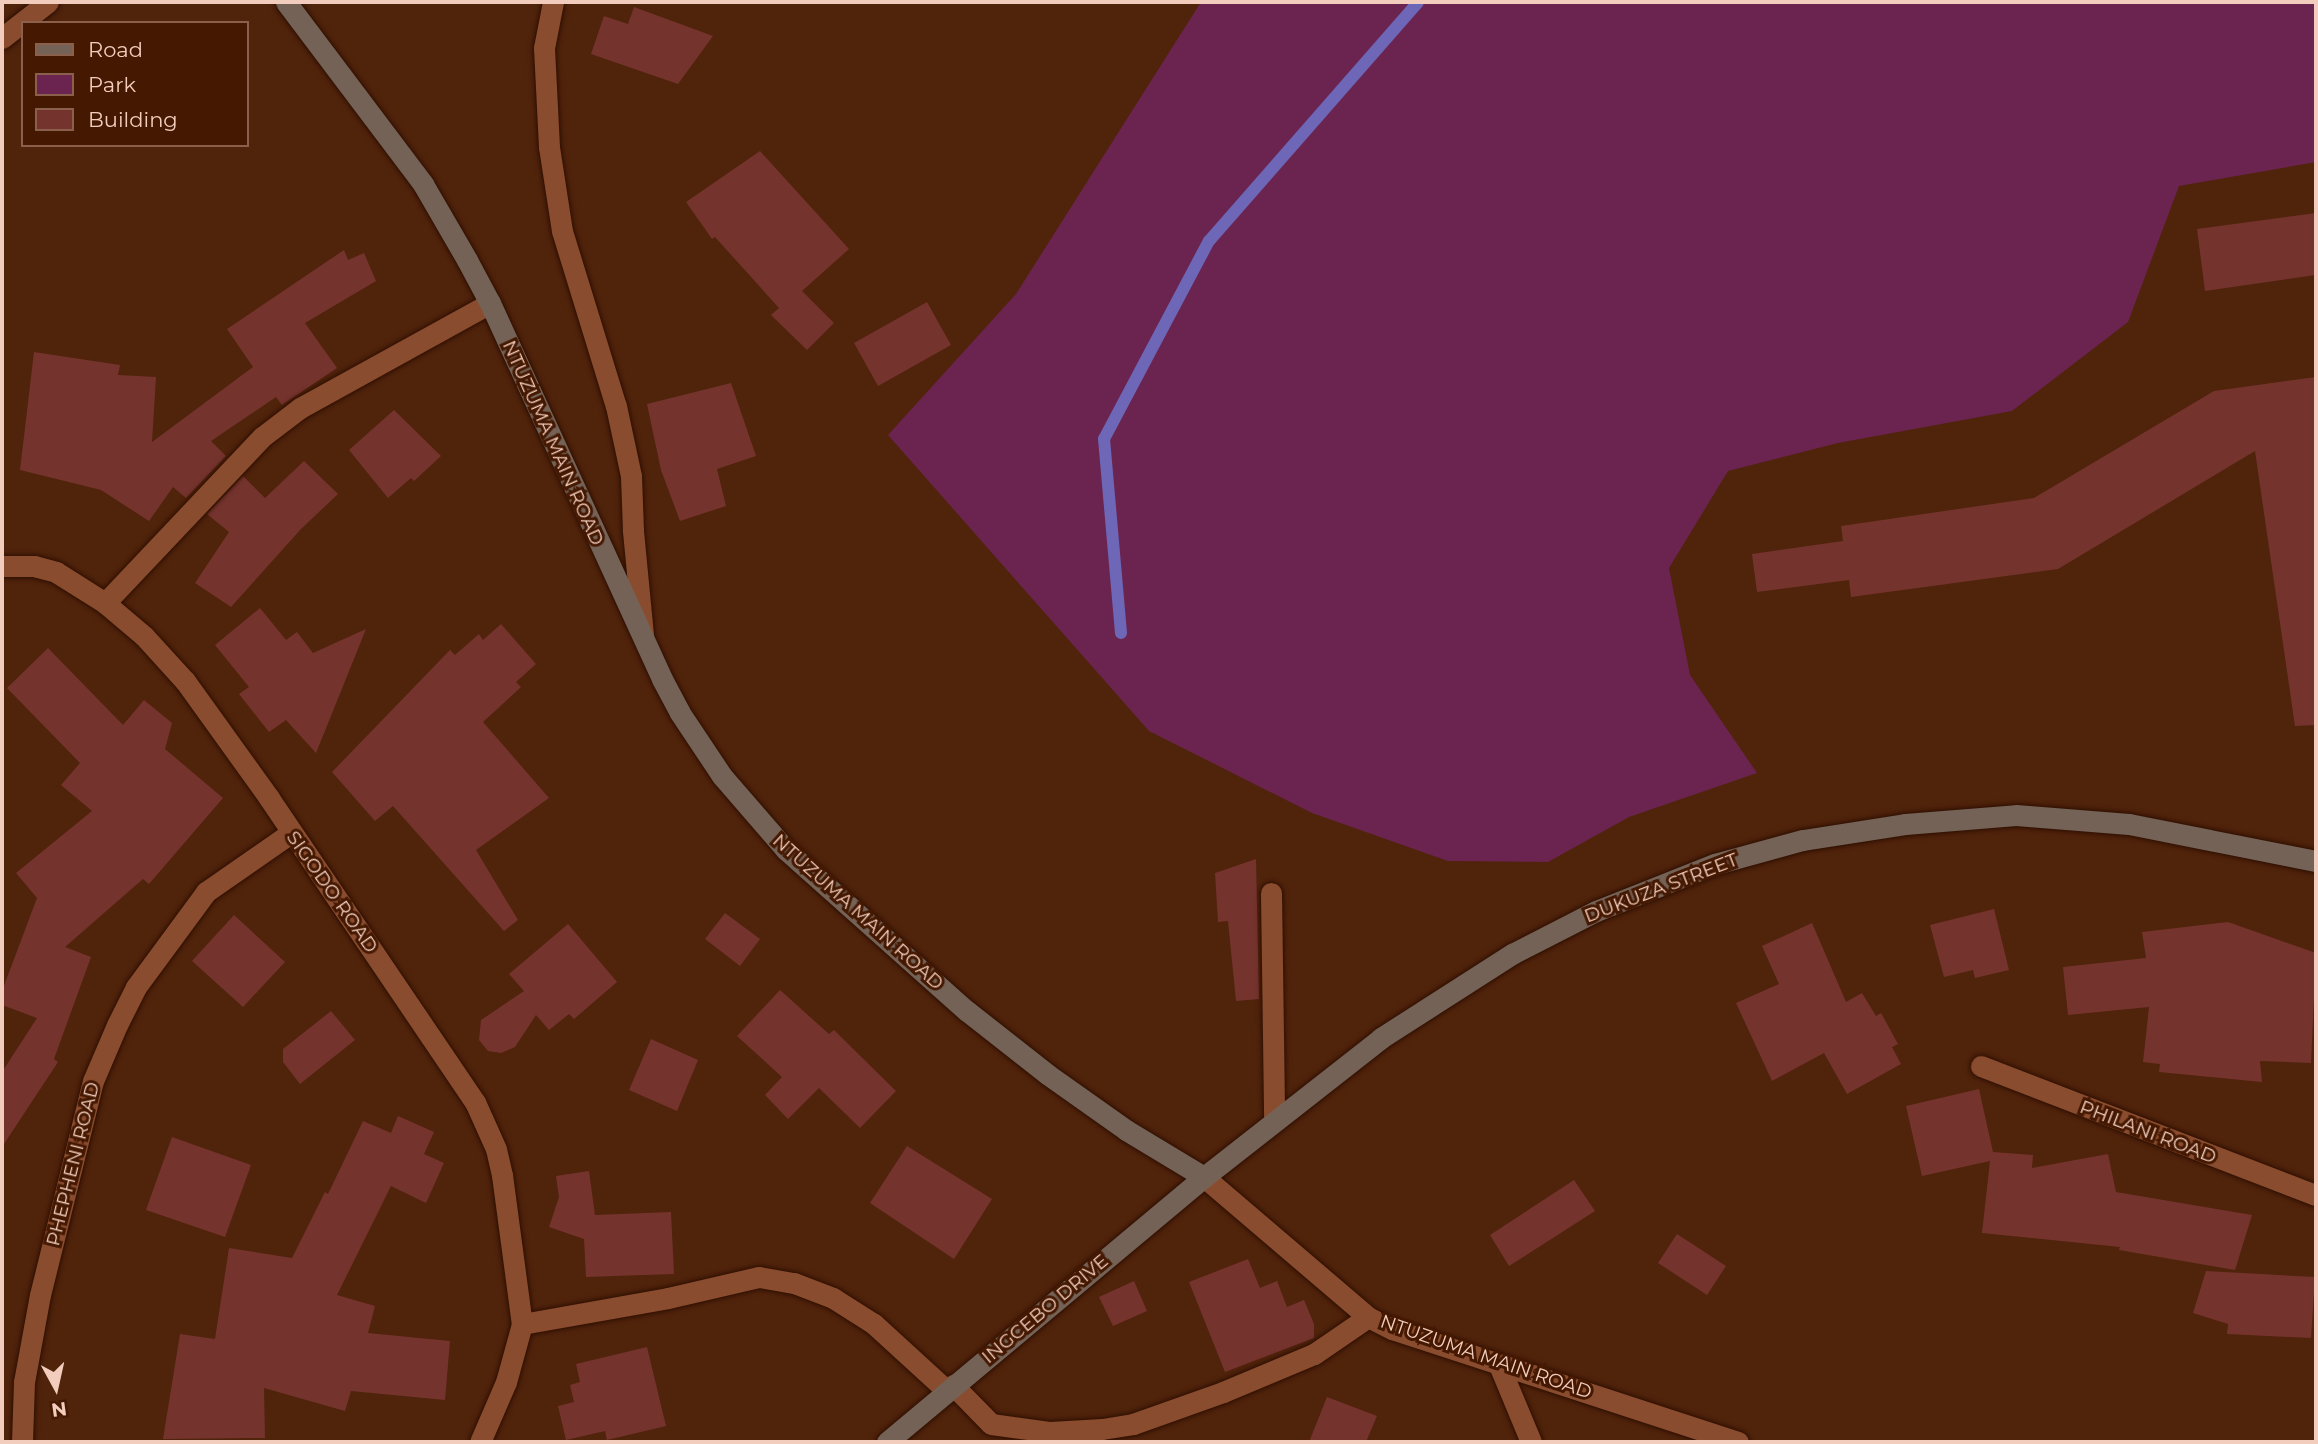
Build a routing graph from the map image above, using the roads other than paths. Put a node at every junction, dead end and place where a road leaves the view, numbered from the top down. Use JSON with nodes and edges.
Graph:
{"nodes":[{"id":1,"x":48,"y":2,"type":"edge"},
{"id":2,"x":286,"y":2,"type":"edge"},
{"id":3,"x":553,"y":2,"type":"edge"},
{"id":4,"x":24,"y":21,"type":"edge"},
{"id":5,"x":21,"y":23,"type":"edge"},
{"id":6,"x":2,"y":38,"type":"edge"},
{"id":7,"x":490,"y":303,"type":"junction"},
{"id":8,"x":2,"y":566,"type":"edge"},
{"id":9,"x":105,"y":603,"type":"junction"},
{"id":10,"x":643,"y":639,"type":"junction"},
{"id":11,"x":291,"y":833,"type":"junction"},
{"id":12,"x":2316,"y":861,"type":"edge"},
{"id":13,"x":1271,"y":893,"type":"dead end"},
{"id":14,"x":1981,"y":1066,"type":"dead end"},
{"id":15,"x":1273,"y":1121,"type":"junction"},
{"id":16,"x":1204,"y":1177,"type":"junction"},
{"id":17,"x":2316,"y":1195,"type":"edge"},
{"id":18,"x":1368,"y":1317,"type":"junction"},
{"id":19,"x":522,"y":1324,"type":"junction"},
{"id":20,"x":1499,"y":1364,"type":"junction"},
{"id":21,"x":949,"y":1387,"type":"junction"},
{"id":22,"x":22,"y":1442,"type":"edge"},
{"id":23,"x":481,"y":1442,"type":"edge"},
{"id":24,"x":887,"y":1442,"type":"edge"},
{"id":25,"x":1531,"y":1442,"type":"edge"},
{"id":26,"x":1738,"y":1442,"type":"edge"}],
"edges":[{"from":1,"to":4,"type":"street"},
{"from":2,"to":7,"type":"main road","name":"NTUZUMA MAIN ROAD"},
{"from":3,"to":10,"type":"street"},
{"from":5,"to":6,"type":"street"},
{"from":7,"to":9,"type":"street"},
{"from":7,"to":10,"type":"main road","name":"NTUZUMA MAIN ROAD"},
{"from":8,"to":9,"type":"street","name":"SIGODO ROAD"},
{"from":9,"to":11,"type":"street","name":"SIGODO ROAD"},
{"from":10,"to":16,"type":"main road","name":"NTUZUMA MAIN ROAD"},
{"from":11,"to":19,"type":"street","name":"SIGODO ROAD"},
{"from":11,"to":22,"type":"street","name":"PHEPHENI ROAD"},
{"from":12,"to":15,"type":"main road","name":"DUKUZA STREET"},
{"from":13,"to":15,"type":"street"},
{"from":14,"to":17,"type":"street","name":"PHILANI ROAD"},
{"from":15,"to":16,"type":"main road","name":"DUKUZA STREET"},
{"from":16,"to":18,"type":"street","name":"NTUZUMA MAIN ROAD"},
{"from":16,"to":21,"type":"main road","name":"INGCEBO DRIVE"},
{"from":18,"to":20,"type":"street","name":"NTUZUMA MAIN ROAD"},
{"from":18,"to":21,"type":"street"},
{"from":19,"to":21,"type":"street"},
{"from":19,"to":23,"type":"street","name":"SIGODO ROAD"},
{"from":20,"to":25,"type":"street"},
{"from":20,"to":26,"type":"street","name":"NTUZUMA MAIN ROAD"},
{"from":21,"to":24,"type":"main road","name":"INGCEBO DRIVE"}]}
